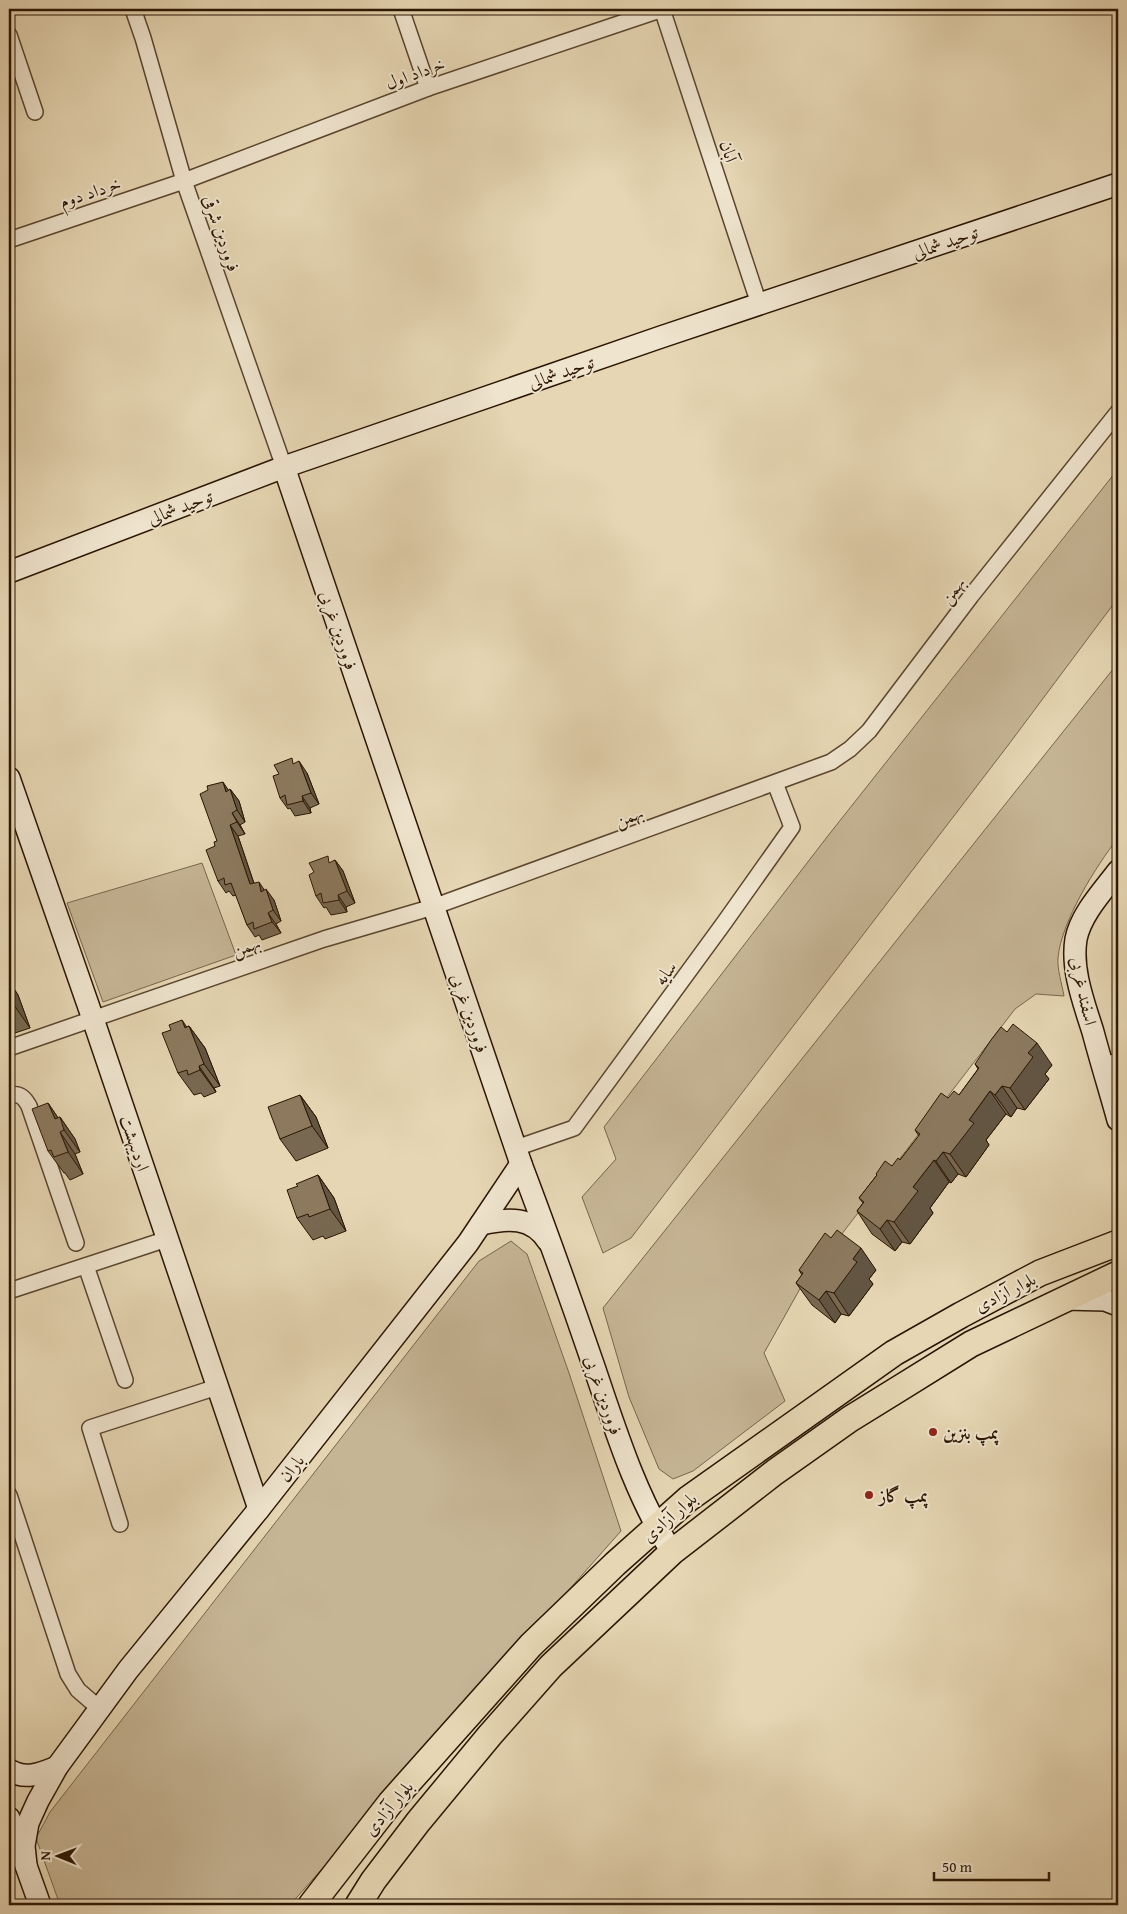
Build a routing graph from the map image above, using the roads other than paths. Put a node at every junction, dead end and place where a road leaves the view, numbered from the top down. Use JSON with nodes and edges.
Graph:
{"nodes":[{"id":1,"x":133,"y":9,"type":"edge"},
{"id":2,"x":401,"y":9,"type":"edge"},
{"id":3,"x":663,"y":9,"type":"edge"},
{"id":4,"x":9,"y":35,"type":"edge"},
{"id":5,"x":14,"y":70,"type":"edge"},
{"id":6,"x":428,"y":88,"type":"junction"},
{"id":7,"x":35,"y":112,"type":"dead end"},
{"id":8,"x":184,"y":181,"type":"junction"},
{"id":9,"x":1118,"y":184,"type":"edge"},
{"id":10,"x":9,"y":240,"type":"edge"},
{"id":11,"x":759,"y":304,"type":"junction"},
{"id":12,"x":1118,"y":412,"type":"edge"},
{"id":13,"x":284,"y":467,"type":"junction"},
{"id":14,"x":9,"y":572,"type":"edge"},
{"id":15,"x":9,"y":778,"type":"edge"},
{"id":16,"x":775,"y":783,"type":"junction"},
{"id":17,"x":1118,"y":871,"type":"edge"},
{"id":18,"x":433,"y":907,"type":"junction"},
{"id":19,"x":93,"y":1019,"type":"junction"},
{"id":20,"x":9,"y":1048,"type":"edge"},
{"id":21,"x":1110,"y":1064,"type":"edge"},
{"id":22,"x":9,"y":1096,"type":"edge"},
{"id":23,"x":1118,"y":1120,"type":"edge"},
{"id":24,"x":518,"y":1156,"type":"junction"},
{"id":25,"x":481,"y":1224,"type":"junction"},
{"id":26,"x":167,"y":1239,"type":"junction"},
{"id":27,"x":76,"y":1242,"type":"dead end"},
{"id":28,"x":1113,"y":1242,"type":"edge"},
{"id":29,"x":554,"y":1250,"type":"junction"},
{"id":30,"x":86,"y":1266,"type":"junction"},
{"id":31,"x":1118,"y":1274,"type":"edge"},
{"id":32,"x":9,"y":1291,"type":"edge"},
{"id":33,"x":1065,"y":1299,"type":"junction"},
{"id":34,"x":1118,"y":1305,"type":"edge"},
{"id":35,"x":125,"y":1380,"type":"dead end"},
{"id":36,"x":217,"y":1387,"type":"junction"},
{"id":37,"x":9,"y":1495,"type":"edge"},
{"id":38,"x":258,"y":1509,"type":"junction"},
{"id":39,"x":120,"y":1524,"type":"dead end"},
{"id":40,"x":656,"y":1528,"type":"junction"},
{"id":41,"x":692,"y":1537,"type":"junction"},
{"id":42,"x":666,"y":1558,"type":"junction"},
{"id":43,"x":100,"y":1708,"type":"junction"},
{"id":44,"x":57,"y":1767,"type":"junction"},
{"id":45,"x":9,"y":1770,"type":"edge"},
{"id":46,"x":9,"y":1818,"type":"edge"},
{"id":47,"x":26,"y":1865,"type":"junction"},
{"id":48,"x":40,"y":1905,"type":"edge"},
{"id":49,"x":312,"y":1905,"type":"edge"},
{"id":50,"x":358,"y":1905,"type":"edge"}],
"edges":[{"from":1,"to":8,"type":"street","name":"فروردین شرقی"},
{"from":2,"to":6,"type":"street"},
{"from":3,"to":6,"type":"street","name":"خرداد اول"},
{"from":3,"to":11,"type":"street","name":"آبان"},
{"from":4,"to":5,"type":"street"},
{"from":5,"to":7,"type":"street"},
{"from":6,"to":8,"type":"street","name":"خرداد اول"},
{"from":8,"to":10,"type":"street","name":"خرداد دوم"},
{"from":8,"to":13,"type":"street","name":"فروردین شرقی"},
{"from":9,"to":11,"type":"street","name":"توحید شمالی"},
{"from":11,"to":13,"type":"street","name":"توحید شمالی"},
{"from":12,"to":16,"type":"street","name":"بهمن"},
{"from":13,"to":14,"type":"street","name":"توحید شمالی"},
{"from":13,"to":18,"type":"street","name":"فروردین غربی"},
{"from":15,"to":19,"type":"street","name":"اردیبهشت"},
{"from":16,"to":18,"type":"street","name":"بهمن"},
{"from":16,"to":24,"type":"street","name":"سایه"},
{"from":17,"to":21,"type":"street","name":"اسفند غربی"},
{"from":18,"to":19,"type":"street","name":"بهمن"},
{"from":18,"to":24,"type":"street","name":"فروردین غربی"},
{"from":19,"to":20,"type":"street","name":"بهمن"},
{"from":19,"to":26,"type":"street","name":"اردیبهشت"},
{"from":21,"to":23,"type":"street","name":"اسفند غربی"},
{"from":22,"to":27,"type":"street"},
{"from":24,"to":25,"type":"street","name":"باران"},
{"from":24,"to":29,"type":"street","name":"فروردین غربی"},
{"from":25,"to":29,"type":"street"},
{"from":25,"to":38,"type":"street","name":"باران"},
{"from":26,"to":30,"type":"street"},
{"from":26,"to":36,"type":"street","name":"اردیبهشت"},
{"from":28,"to":40,"type":"main road","name":"بلوار آزادی"},
{"from":29,"to":40,"type":"street","name":"فروردین غربی"},
{"from":30,"to":32,"type":"street"},
{"from":30,"to":35,"type":"street"},
{"from":31,"to":33,"type":"main road","name":"بلوار آزادی"},
{"from":33,"to":34,"type":"street"},
{"from":33,"to":41,"type":"main road","name":"بلوار آزادی"},
{"from":36,"to":38,"type":"street","name":"اردیبهشت"},
{"from":36,"to":39,"type":"street"},
{"from":37,"to":43,"type":"street"},
{"from":38,"to":43,"type":"street","name":"باران"},
{"from":40,"to":41,"type":"main road"},
{"from":40,"to":42,"type":"main road"},
{"from":40,"to":49,"type":"main road","name":"بلوار آزادی"},
{"from":41,"to":42,"type":"main road","name":"بلوار آزادی"},
{"from":42,"to":50,"type":"main road","name":"بلوار آزادی"},
{"from":43,"to":44,"type":"street","name":"باران"},
{"from":44,"to":45,"type":"street"},
{"from":44,"to":47,"type":"street","name":"باران"},
{"from":46,"to":47,"type":"street"},
{"from":47,"to":48,"type":"street"}]}
